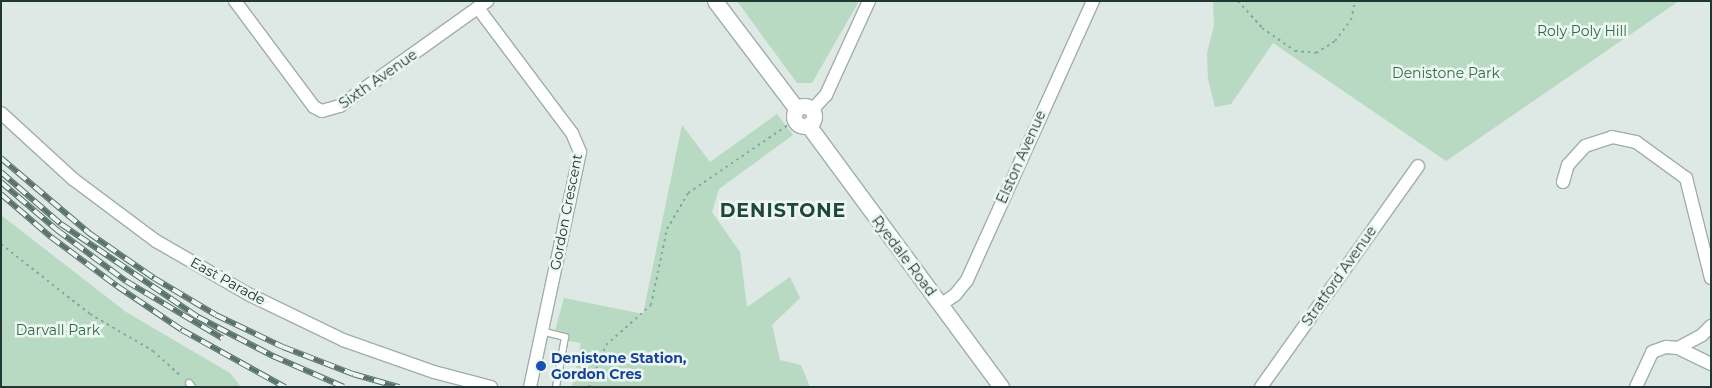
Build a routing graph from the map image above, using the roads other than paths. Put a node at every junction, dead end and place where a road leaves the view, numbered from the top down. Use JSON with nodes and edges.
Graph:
{"nodes":[{"id":1,"x":235,"y":1,"type":"edge"},
{"id":2,"x":715,"y":1,"type":"edge"},
{"id":3,"x":868,"y":1,"type":"edge"},
{"id":4,"x":1092,"y":1,"type":"edge"},
{"id":5,"x":482,"y":5,"type":"edge"},
{"id":6,"x":812,"y":110,"type":"joint"},
{"id":7,"x":1,"y":113,"type":"edge"},
{"id":8,"x":800,"y":118,"type":"junction"},
{"id":9,"x":1418,"y":166,"type":"dead end"},
{"id":10,"x":1562,"y":182,"type":"dead end"},
{"id":11,"x":1711,"y":278,"type":"edge"},
{"id":12,"x":940,"y":305,"type":"junction"},
{"id":13,"x":1711,"y":326,"type":"edge"},
{"id":14,"x":542,"y":331,"type":"junction"},
{"id":15,"x":1678,"y":348,"type":"junction"},
{"id":16,"x":1711,"y":364,"type":"edge"},
{"id":17,"x":491,"y":387,"type":"edge"},
{"id":18,"x":530,"y":387,"type":"edge"},
{"id":19,"x":556,"y":387,"type":"edge"},
{"id":20,"x":1001,"y":387,"type":"edge"},
{"id":21,"x":1261,"y":387,"type":"edge"},
{"id":22,"x":1636,"y":387,"type":"edge"}],
"edges":[{"from":1,"to":5,"type":"street","name":"Sixth Avenue"},
{"from":2,"to":8,"type":"street","name":"Ryedale Road"},
{"from":3,"to":6,"type":"street"},
{"from":4,"to":12,"type":"street","name":"Elston Avenue"},
{"from":5,"to":14,"type":"street","name":"Gordon Crescent"},
{"from":6,"to":8,"type":"street"},
{"from":7,"to":17,"type":"street","name":"East Parade"},
{"from":8,"to":12,"type":"street","name":"Ryedale Road"},
{"from":9,"to":21,"type":"street","name":"Stratford Avenue"},
{"from":10,"to":11,"type":"street"},
{"from":12,"to":20,"type":"street","name":"Ryedale Road"},
{"from":13,"to":15,"type":"street"},
{"from":14,"to":18,"type":"street","name":"Gordon Crescent"},
{"from":14,"to":19,"type":"lane"},
{"from":15,"to":16,"type":"street"},
{"from":15,"to":22,"type":"street"}]}
